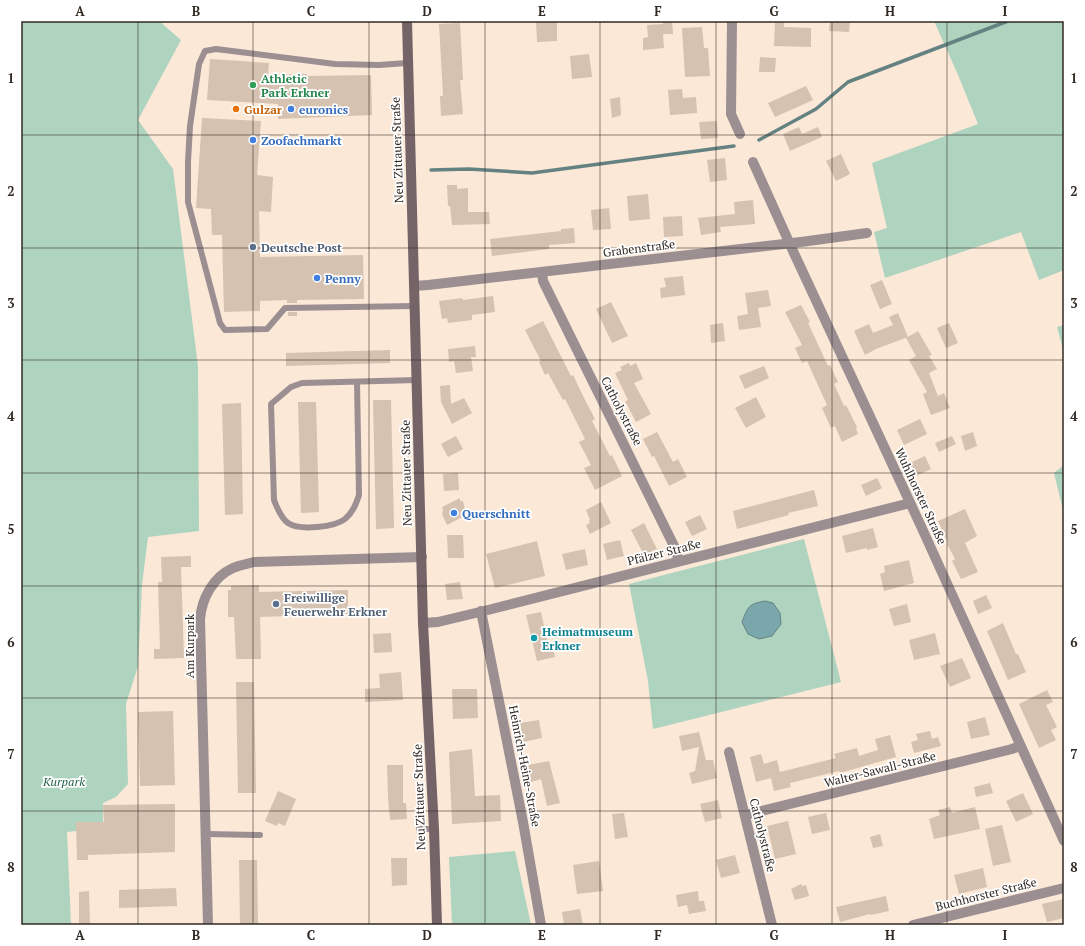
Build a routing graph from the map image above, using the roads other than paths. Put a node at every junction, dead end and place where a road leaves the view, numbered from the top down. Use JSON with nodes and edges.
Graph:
{"nodes":[{"id":1,"x":407,"y":21,"type":"edge"},
{"id":2,"x":732,"y":21,"type":"edge"},
{"id":3,"x":407,"y":63,"type":"junction"},
{"id":4,"x":740,"y":134,"type":"dead end"},
{"id":5,"x":753,"y":162,"type":"dead end"},
{"id":6,"x":867,"y":233,"type":"dead end"},
{"id":7,"x":789,"y":243,"type":"junction"},
{"id":8,"x":542,"y":272,"type":"junction"},
{"id":9,"x":414,"y":286,"type":"junction"},
{"id":10,"x":415,"y":306,"type":"junction"},
{"id":11,"x":417,"y":380,"type":"junction"},
{"id":12,"x":356,"y":382,"type":"junction"},
{"id":13,"x":910,"y":504,"type":"junction"},
{"id":14,"x":422,"y":557,"type":"junction"},
{"id":15,"x":680,"y":561,"type":"junction"},
{"id":16,"x":481,"y":611,"type":"junction"},
{"id":17,"x":423,"y":623,"type":"junction"},
{"id":18,"x":1020,"y":746,"type":"junction"},
{"id":19,"x":729,"y":752,"type":"dead end"},
{"id":20,"x":745,"y":815,"type":"junction"},
{"id":21,"x":419,"y":829,"type":"dead end"},
{"id":22,"x":434,"y":829,"type":"junction"},
{"id":23,"x":206,"y":834,"type":"junction"},
{"id":24,"x":260,"y":835,"type":"dead end"},
{"id":25,"x":1064,"y":841,"type":"edge"},
{"id":26,"x":1064,"y":888,"type":"edge"},
{"id":27,"x":208,"y":925,"type":"edge"},
{"id":28,"x":437,"y":925,"type":"edge"},
{"id":29,"x":542,"y":925,"type":"edge"},
{"id":30,"x":772,"y":925,"type":"edge"},
{"id":31,"x":913,"y":925,"type":"edge"}],
"edges":[{"from":1,"to":3,"type":"main road","name":"Neu Zittauer Straße"},
{"from":2,"to":4,"type":"street"},
{"from":3,"to":9,"type":"main road","name":"Neu Zittauer Straße"},
{"from":3,"to":10,"type":"lane"},
{"from":5,"to":7,"type":"street","name":"Wuhlhorster Straße"},
{"from":6,"to":7,"type":"street","name":"Grabenstraße"},
{"from":7,"to":8,"type":"street","name":"Grabenstraße"},
{"from":7,"to":13,"type":"street","name":"Wuhlhorster Straße"},
{"from":8,"to":9,"type":"street","name":"Grabenstraße"},
{"from":8,"to":15,"type":"street","name":"Catholystraße"},
{"from":9,"to":10,"type":"main road","name":"Neu Zittauer Straße"},
{"from":10,"to":11,"type":"main road","name":"Neu Zittauer Straße"},
{"from":11,"to":12,"type":"lane"},
{"from":11,"to":14,"type":"main road","name":"Neu Zittauer Straße"},
{"from":12,"to":12,"type":"lane"},
{"from":13,"to":15,"type":"street","name":"Pfälzer Straße"},
{"from":13,"to":18,"type":"street","name":"Wuhlhorster Straße"},
{"from":14,"to":17,"type":"main road","name":"Neu Zittauer Straße"},
{"from":14,"to":23,"type":"street","name":"Am Kurpark"},
{"from":15,"to":16,"type":"street","name":"Pfälzer Straße"},
{"from":16,"to":17,"type":"street","name":"Pfälzer Straße"},
{"from":16,"to":29,"type":"street","name":"Heinrich-Heine-Straße"},
{"from":17,"to":22,"type":"main road","name":"Neu Zittauer Straße"},
{"from":18,"to":20,"type":"street","name":"Walter-Sawall-Straße"},
{"from":18,"to":25,"type":"street","name":"Wuhlhorster Straße"},
{"from":19,"to":20,"type":"street","name":"Catholystraße"},
{"from":20,"to":30,"type":"street","name":"Catholystraße"},
{"from":21,"to":22,"type":"lane"},
{"from":22,"to":28,"type":"main road","name":"Neu Zittauer Straße"},
{"from":23,"to":24,"type":"lane"},
{"from":23,"to":27,"type":"street","name":"Am Kurpark"},
{"from":26,"to":31,"type":"street","name":"Buchhorster Straße"}]}
